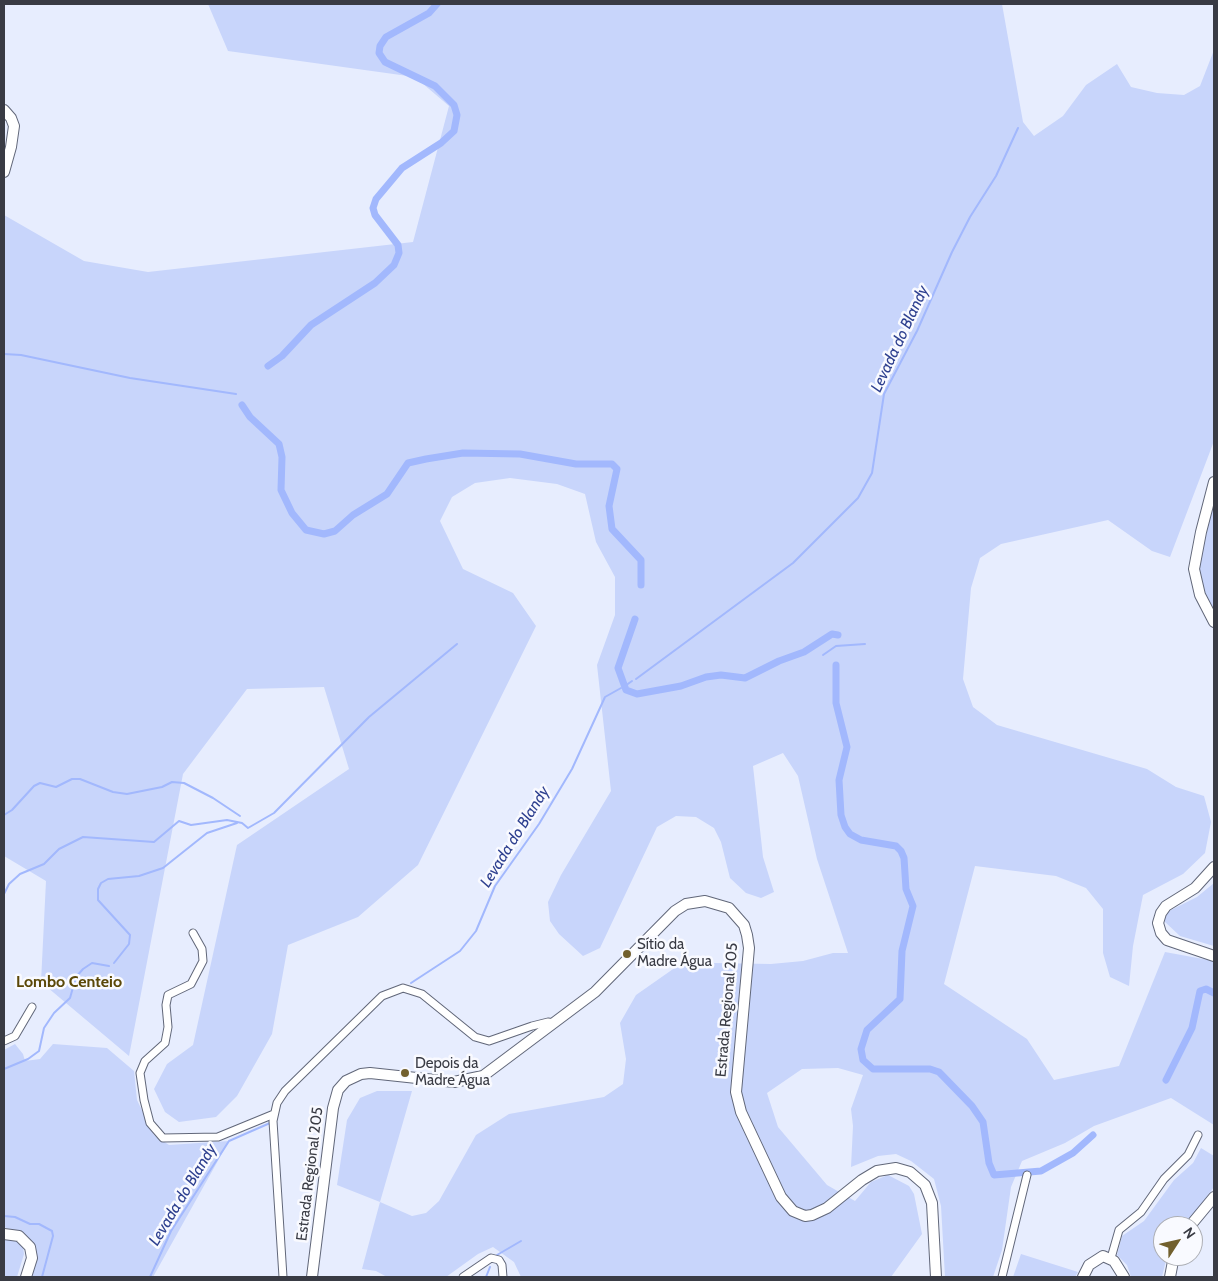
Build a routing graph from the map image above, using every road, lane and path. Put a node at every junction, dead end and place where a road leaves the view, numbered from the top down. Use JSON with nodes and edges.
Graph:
{"nodes":[{"id":1,"x":4,"y":110,"type":"edge"},
{"id":2,"x":4,"y":172,"type":"edge"},
{"id":3,"x":1214,"y":482,"type":"edge"},
{"id":4,"x":1214,"y":622,"type":"edge"},
{"id":5,"x":1214,"y":866,"type":"edge"},
{"id":6,"x":194,"y":933,"type":"dead end"},
{"id":7,"x":1214,"y":956,"type":"edge"},
{"id":8,"x":32,"y":1007,"type":"dead end"},
{"id":9,"x":554,"y":1023,"type":"junction"},
{"id":10,"x":4,"y":1041,"type":"edge"},
{"id":11,"x":274,"y":1114,"type":"junction"},
{"id":12,"x":1198,"y":1135,"type":"dead end"},
{"id":13,"x":1027,"y":1175,"type":"dead end"},
{"id":14,"x":1214,"y":1197,"type":"edge"},
{"id":15,"x":1198,"y":1216,"type":"edge"},
{"id":16,"x":4,"y":1234,"type":"edge"},
{"id":17,"x":1110,"y":1258,"type":"junction"},
{"id":18,"x":26,"y":1277,"type":"edge"},
{"id":19,"x":283,"y":1277,"type":"edge"},
{"id":20,"x":312,"y":1277,"type":"edge"},
{"id":21,"x":463,"y":1277,"type":"edge"},
{"id":22,"x":502,"y":1277,"type":"edge"},
{"id":23,"x":936,"y":1277,"type":"edge"},
{"id":24,"x":1002,"y":1277,"type":"edge"},
{"id":25,"x":1083,"y":1277,"type":"edge"},
{"id":26,"x":1124,"y":1277,"type":"edge"}],
"edges":[{"from":1,"to":2,"type":"main road"},
{"from":3,"to":4,"type":"main road"},
{"from":5,"to":7,"type":"main road"},
{"from":6,"to":11,"type":"street"},
{"from":8,"to":10,"type":"street"},
{"from":9,"to":11,"type":"street"},
{"from":9,"to":20,"type":"main road","name":"Estrada Regional 205"},
{"from":9,"to":23,"type":"main road","name":"Estrada Regional 205"},
{"from":11,"to":19,"type":"street"},
{"from":12,"to":17,"type":"street"},
{"from":13,"to":24,"type":"street"},
{"from":14,"to":15,"type":"main road"},
{"from":16,"to":18,"type":"main road"},
{"from":17,"to":25,"type":"main road"},
{"from":17,"to":26,"type":"main road"},
{"from":21,"to":22,"type":"street"}]}
